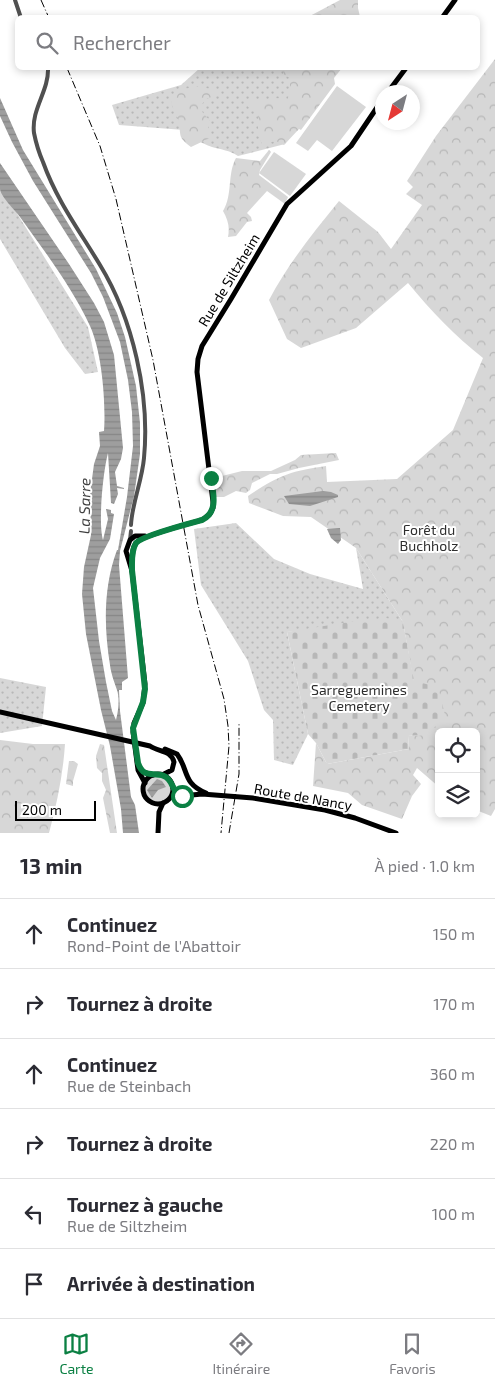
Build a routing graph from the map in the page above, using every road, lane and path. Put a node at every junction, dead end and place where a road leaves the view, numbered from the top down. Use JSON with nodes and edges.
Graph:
{"nodes":[{"id":1,"x":15,"y":0,"type":"edge"},
{"id":2,"x":455,"y":0,"type":"edge"},
{"id":3,"x":20,"y":15,"type":"edge"},
{"id":4,"x":444,"y":15,"type":"edge"},
{"id":5,"x":48,"y":70,"type":"edge"},
{"id":6,"x":404,"y":70,"type":"edge"},
{"id":7,"x":393,"y":85,"type":"edge"},
{"id":8,"x":375,"y":110,"type":"edge"},
{"id":9,"x":130,"y":525,"type":"dead end"},
{"id":10,"x":133,"y":540,"type":"junction"},
{"id":11,"x":132,"y":570,"type":"junction"},
{"id":12,"x":0,"y":712,"type":"edge"},
{"id":13,"x":150,"y":746,"type":"junction"},
{"id":14,"x":168,"y":750,"type":"junction"},
{"id":15,"x":139,"y":766,"type":"junction"},
{"id":16,"x":162,"y":775,"type":"junction"},
{"id":17,"x":153,"y":776,"type":"junction"},
{"id":18,"x":145,"y":783,"type":"junction"},
{"id":19,"x":172,"y":785,"type":"junction"},
{"id":20,"x":202,"y":794,"type":"junction"},
{"id":21,"x":215,"y":795,"type":"junction"},
{"id":22,"x":169,"y":800,"type":"junction"},
{"id":23,"x":151,"y":802,"type":"junction"},
{"id":24,"x":163,"y":803,"type":"junction"},
{"id":25,"x":158,"y":832,"type":"edge"},
{"id":26,"x":396,"y":833,"type":"edge"}],
"edges":[{"from":1,"to":3,"type":"street"},
{"from":2,"to":4,"type":"main road"},
{"from":5,"to":9,"type":"street"},
{"from":6,"to":7,"type":"main road"},
{"from":8,"to":10,"type":"main road","name":"Rue de Siltzheim"},
{"from":10,"to":11,"type":"main road"},
{"from":10,"to":11,"type":"main road"},
{"from":11,"to":15,"type":"main road"},
{"from":12,"to":13,"type":"main road"},
{"from":13,"to":14,"type":"main road"},
{"from":13,"to":16,"type":"main road"},
{"from":14,"to":19,"type":"main road"},
{"from":14,"to":21,"type":"main road"},
{"from":15,"to":17,"type":"main road"},
{"from":15,"to":18,"type":"main road"},
{"from":16,"to":17,"type":"main road"},
{"from":16,"to":19,"type":"main road"},
{"from":17,"to":18,"type":"main road"},
{"from":18,"to":23,"type":"main road"},
{"from":19,"to":20,"type":"main road","name":"Route de Nancy"},
{"from":19,"to":22,"type":"main road"},
{"from":20,"to":21,"type":"main road","name":"Route de Nancy"},
{"from":20,"to":22,"type":"main road","name":"Route de Nancy"},
{"from":21,"to":26,"type":"main road","name":"Route de Nancy"},
{"from":22,"to":24,"type":"main road"},
{"from":23,"to":24,"type":"main road"},
{"from":23,"to":25,"type":"main road"},
{"from":24,"to":25,"type":"main road"}]}
